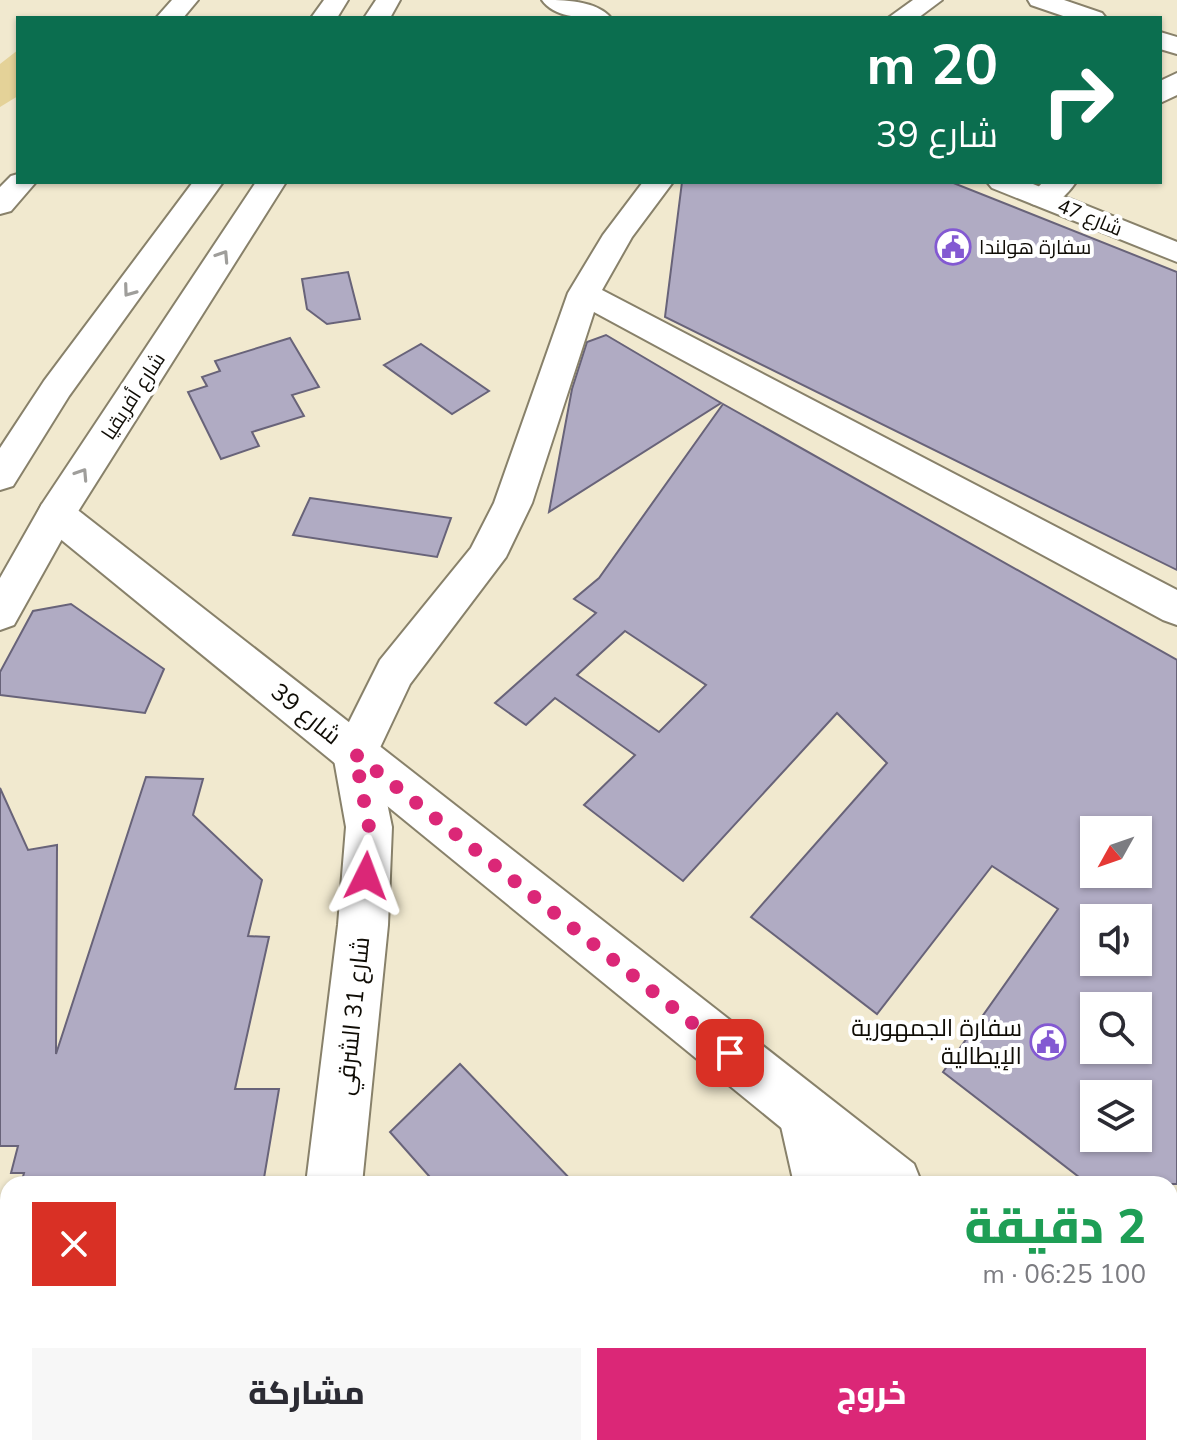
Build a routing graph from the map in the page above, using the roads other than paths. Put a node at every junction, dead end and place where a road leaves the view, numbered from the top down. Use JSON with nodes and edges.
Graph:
{"nodes":[{"id":1,"x":186,"y":0,"type":"edge"},
{"id":2,"x":554,"y":0,"type":"edge"},
{"id":3,"x":930,"y":0,"type":"edge"},
{"id":4,"x":1040,"y":0,"type":"edge"},
{"id":5,"x":171,"y":16,"type":"edge"},
{"id":6,"x":593,"y":16,"type":"edge"},
{"id":7,"x":904,"y":16,"type":"edge"},
{"id":8,"x":1087,"y":16,"type":"edge"},
{"id":9,"x":19,"y":184,"type":"edge"},
{"id":10,"x":207,"y":184,"type":"edge"},
{"id":11,"x":270,"y":184,"type":"edge"},
{"id":12,"x":656,"y":184,"type":"edge"},
{"id":13,"x":1014,"y":184,"type":"edge"},
{"id":14,"x":1052,"y":190,"type":"edge"},
{"id":15,"x":0,"y":205,"type":"edge"},
{"id":16,"x":1177,"y":253,"type":"edge"},
{"id":17,"x":584,"y":293,"type":"junction"},
{"id":18,"x":0,"y":477,"type":"edge"},
{"id":19,"x":56,"y":514,"type":"junction"},
{"id":20,"x":1177,"y":609,"type":"edge"},
{"id":21,"x":0,"y":614,"type":"edge"},
{"id":22,"x":355,"y":754,"type":"junction"},
{"id":23,"x":805,"y":1113,"type":"junction"},
{"id":24,"x":335,"y":1176,"type":"edge"},
{"id":25,"x":820,"y":1176,"type":"edge"},
{"id":26,"x":884,"y":1176,"type":"edge"}],
"edges":[{"from":1,"to":5,"type":"main road"},
{"from":2,"to":6,"type":"main road"},
{"from":3,"to":7,"type":"main road"},
{"from":4,"to":8,"type":"main road"},
{"from":9,"to":15,"type":"main road"},
{"from":10,"to":18,"type":"main road","one_way":true},
{"from":19,"to":11,"type":"main road","name":"شارع أفريقيا","one_way":true},
{"from":12,"to":17,"type":"main road"},
{"from":13,"to":14,"type":"main road","name":"شارع 47"},
{"from":14,"to":16,"type":"main road","name":"شارع 47"},
{"from":17,"to":20,"type":"main road"},
{"from":17,"to":22,"type":"main road"},
{"from":19,"to":21,"type":"main road","name":"شارع أفريقيا"},
{"from":19,"to":22,"type":"main road","name":"شارع 39"},
{"from":22,"to":23,"type":"main road","name":"شارع 39"},
{"from":22,"to":24,"type":"main road","name":"شارع 31 الشرقي"},
{"from":23,"to":25,"type":"main road"},
{"from":23,"to":26,"type":"main road","name":"شارع 39"}]}
